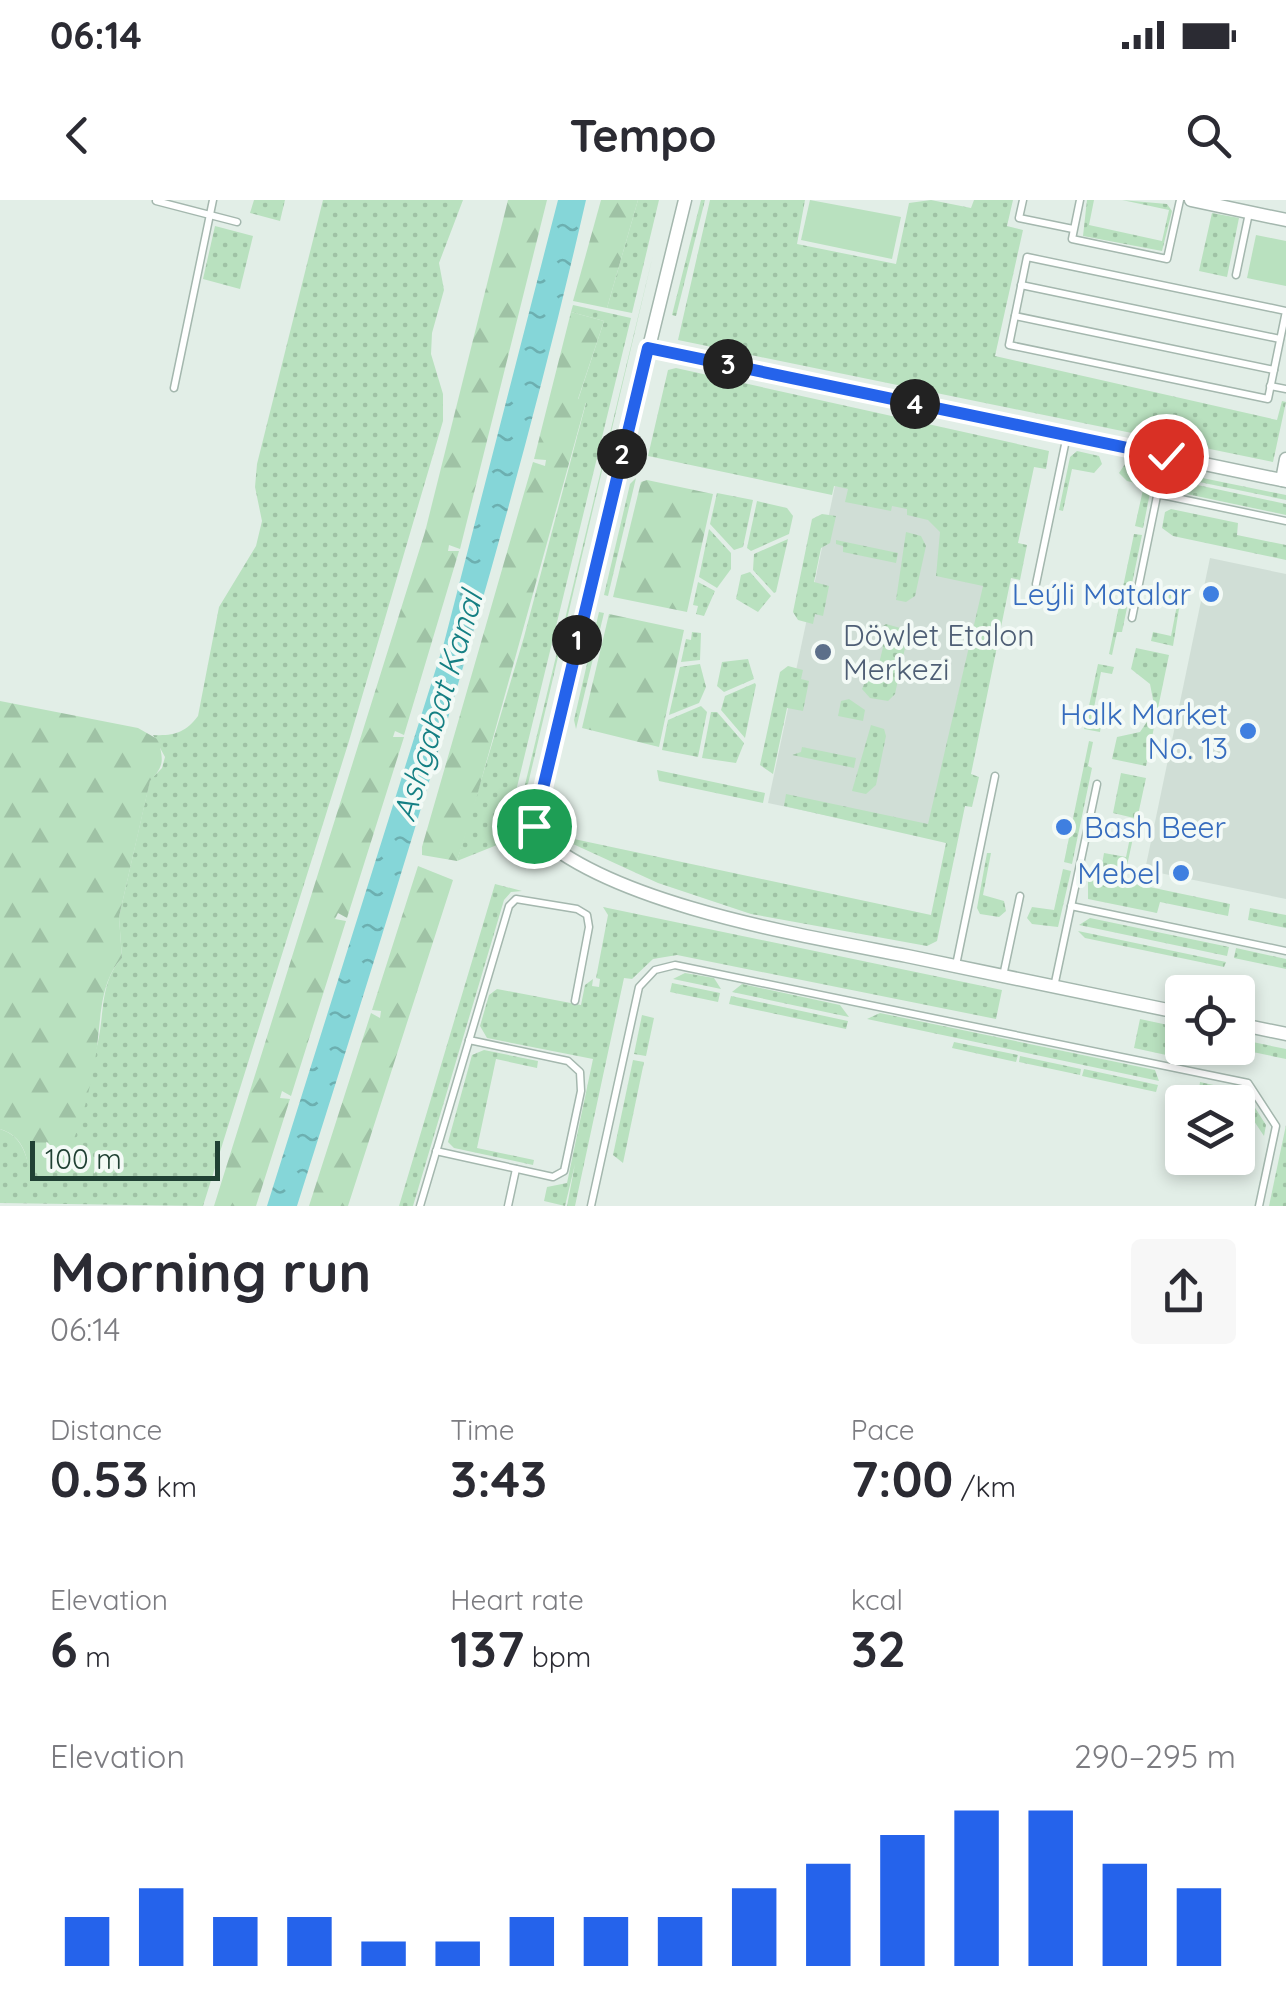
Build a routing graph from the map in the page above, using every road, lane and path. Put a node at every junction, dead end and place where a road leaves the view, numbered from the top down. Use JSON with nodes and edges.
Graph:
{"nodes":[{"id":1,"x":213,"y":200,"type":"edge"},
{"id":2,"x":685,"y":200,"type":"edge"},
{"id":3,"x":1022,"y":200,"type":"edge"},
{"id":4,"x":1080,"y":200,"type":"edge"},
{"id":5,"x":1180,"y":200,"type":"edge"},
{"id":6,"x":1191,"y":200,"type":"edge"},
{"id":7,"x":156,"y":202,"type":"edge"},
{"id":8,"x":1249,"y":212,"type":"junction"},
{"id":9,"x":210,"y":215,"type":"junction"},
{"id":10,"x":1285,"y":216,"type":"edge"},
{"id":11,"x":237,"y":222,"type":"dead end"},
{"id":12,"x":1074,"y":229,"type":"junction"},
{"id":13,"x":1236,"y":276,"type":"dead end"},
{"id":14,"x":1021,"y":285,"type":"junction"},
{"id":15,"x":1286,"y":311,"type":"edge"},
{"id":16,"x":1015,"y":316,"type":"junction"},
{"id":17,"x":1280,"y":339,"type":"junction"},
{"id":18,"x":648,"y":348,"type":"junction"},
{"id":19,"x":1274,"y":370,"type":"junction"},
{"id":20,"x":1270,"y":386,"type":"junction"},
{"id":21,"x":174,"y":388,"type":"dead end"},
{"id":22,"x":1286,"y":389,"type":"edge"},
{"id":23,"x":1067,"y":436,"type":"junction"},
{"id":24,"x":1166,"y":456,"type":"junction"},
{"id":25,"x":1286,"y":459,"type":"edge"},
{"id":26,"x":1284,"y":481,"type":"edge"},
{"id":27,"x":1158,"y":494,"type":"junction"},
{"id":28,"x":1286,"y":521,"type":"edge"},
{"id":29,"x":1036,"y":584,"type":"dead end"},
{"id":30,"x":1132,"y":618,"type":"dead end"},
{"id":31,"x":996,"y":776,"type":"dead end"},
{"id":32,"x":1097,"y":784,"type":"dead end"},
{"id":33,"x":1020,"y":896,"type":"dead end"},
{"id":34,"x":1072,"y":906,"type":"junction"},
{"id":35,"x":1286,"y":951,"type":"edge"},
{"id":36,"x":956,"y":966,"type":"junction"},
{"id":37,"x":1004,"y":976,"type":"junction"},
{"id":38,"x":1054,"y":987,"type":"junction"},
{"id":39,"x":575,"y":1000,"type":"dead end"},
{"id":40,"x":1165,"y":1010,"type":"edge"},
{"id":41,"x":1255,"y":1028,"type":"edge"},
{"id":42,"x":1286,"y":1034,"type":"edge"},
{"id":43,"x":469,"y":1040,"type":"junction"},
{"id":44,"x":436,"y":1151,"type":"junction"},
{"id":45,"x":516,"y":1169,"type":"junction"},
{"id":46,"x":420,"y":1206,"type":"edge"},
{"id":47,"x":508,"y":1206,"type":"edge"},
{"id":48,"x":591,"y":1206,"type":"edge"},
{"id":49,"x":1259,"y":1206,"type":"edge"}],
"edges":[{"from":1,"to":9,"type":"lane"},
{"from":2,"to":18,"type":"street"},
{"from":3,"to":12,"type":"lane"},
{"from":4,"to":12,"type":"lane"},
{"from":5,"to":12,"type":"lane"},
{"from":6,"to":8,"type":"street"},
{"from":7,"to":9,"type":"lane"},
{"from":8,"to":10,"type":"street"},
{"from":8,"to":13,"type":"lane"},
{"from":9,"to":11,"type":"lane"},
{"from":9,"to":21,"type":"lane"},
{"from":14,"to":15,"type":"lane"},
{"from":14,"to":16,"type":"lane"},
{"from":14,"to":17,"type":"lane"},
{"from":15,"to":17,"type":"lane"},
{"from":16,"to":19,"type":"lane"},
{"from":16,"to":20,"type":"lane"},
{"from":17,"to":19,"type":"lane"},
{"from":18,"to":23,"type":"street"},
{"from":18,"to":36,"type":"street"},
{"from":19,"to":20,"type":"lane"},
{"from":20,"to":22,"type":"lane"},
{"from":23,"to":24,"type":"street"},
{"from":23,"to":29,"type":"lane"},
{"from":24,"to":26,"type":"street"},
{"from":24,"to":27,"type":"lane"},
{"from":25,"to":26,"type":"street"},
{"from":27,"to":28,"type":"lane"},
{"from":27,"to":30,"type":"lane"},
{"from":31,"to":36,"type":"lane"},
{"from":32,"to":34,"type":"lane"},
{"from":33,"to":37,"type":"lane"},
{"from":34,"to":35,"type":"lane"},
{"from":34,"to":38,"type":"lane"},
{"from":36,"to":37,"type":"street"},
{"from":37,"to":38,"type":"street"},
{"from":38,"to":40,"type":"street"},
{"from":39,"to":43,"type":"lane"},
{"from":41,"to":42,"type":"street"},
{"from":43,"to":44,"type":"lane"},
{"from":43,"to":45,"type":"lane"},
{"from":44,"to":45,"type":"lane"},
{"from":44,"to":46,"type":"lane"},
{"from":45,"to":47,"type":"lane"},
{"from":48,"to":49,"type":"lane"}]}
